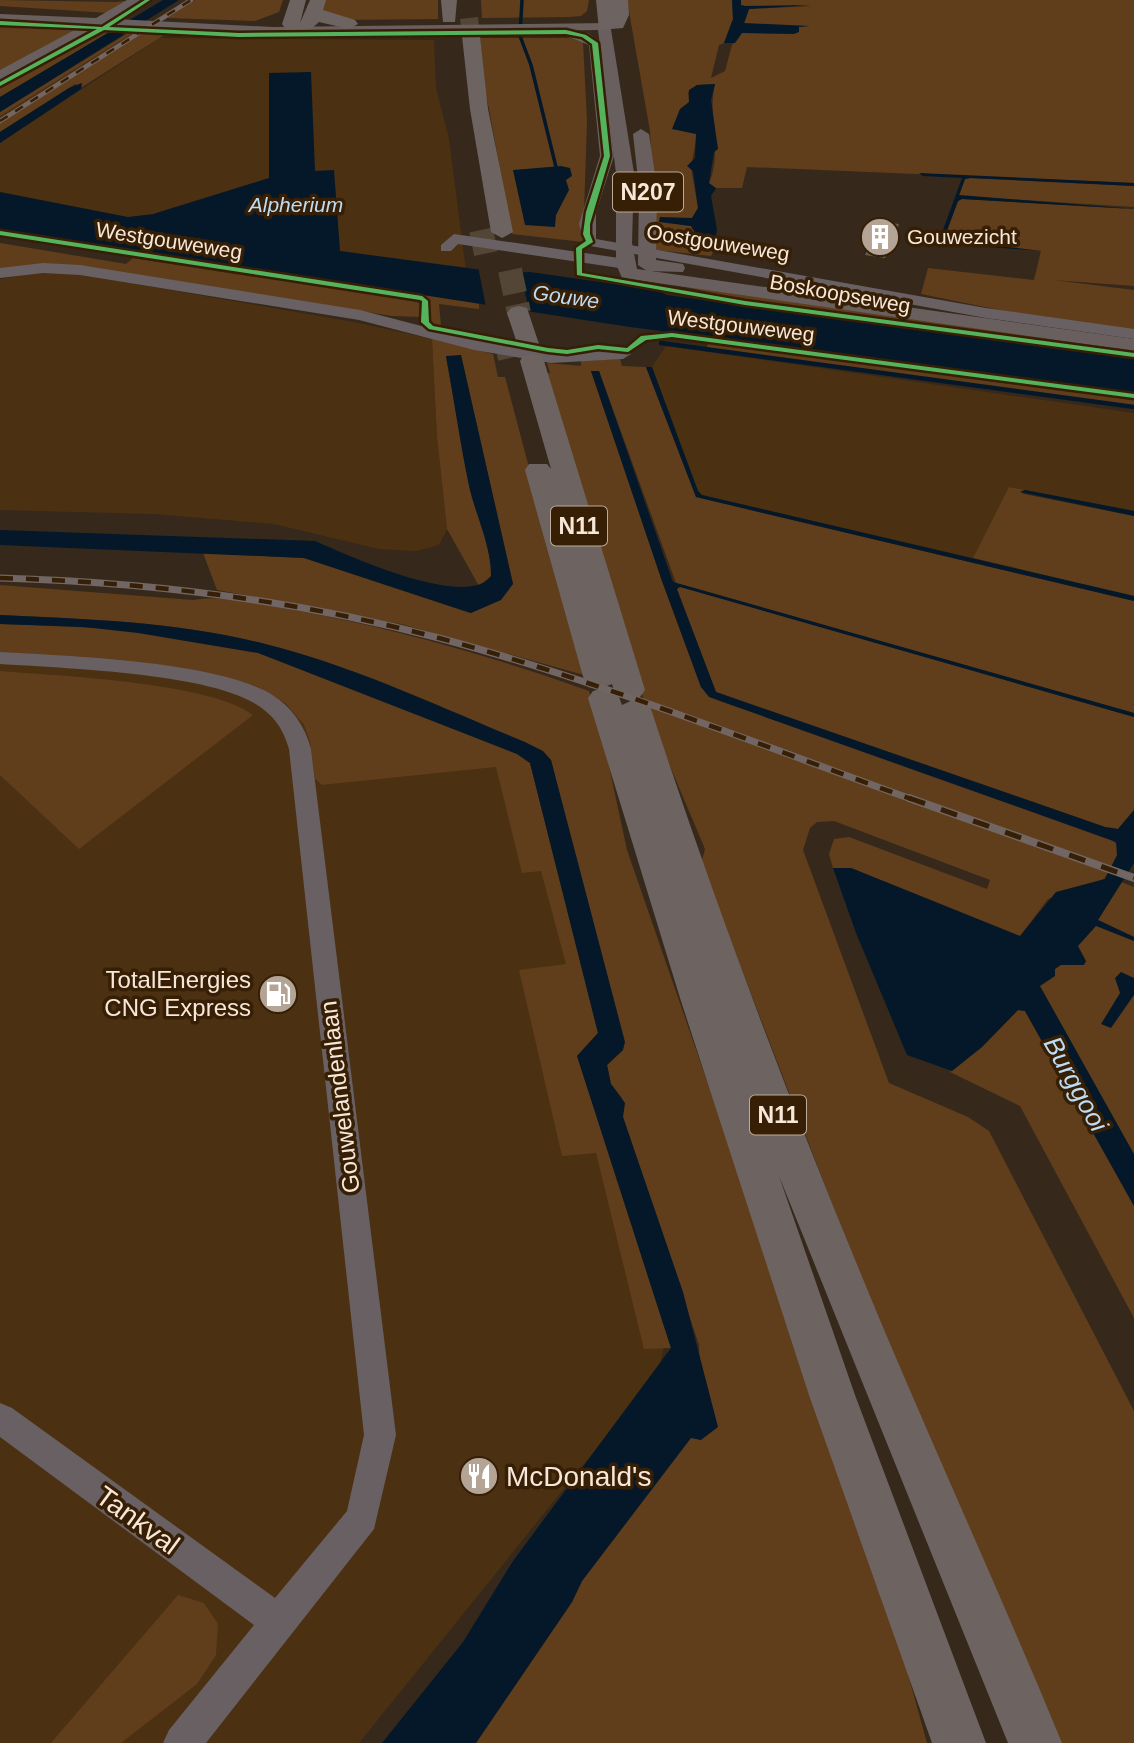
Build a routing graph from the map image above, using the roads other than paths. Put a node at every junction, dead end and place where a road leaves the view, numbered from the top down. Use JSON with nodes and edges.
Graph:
{"nodes":[{"id":1,"x":137,"y":0,"type":"edge"},
{"id":2,"x":298,"y":0,"type":"edge"},
{"id":3,"x":449,"y":0,"type":"edge"},
{"id":4,"x":604,"y":0,"type":"edge"},
{"id":5,"x":620,"y":0,"type":"edge"},
{"id":6,"x":0,"y":9,"type":"edge"},
{"id":7,"x":306,"y":18,"type":"edge"},
{"id":8,"x":0,"y":21,"type":"edge"},
{"id":9,"x":77,"y":22,"type":"junction"},
{"id":10,"x":349,"y":24,"type":"joint"},
{"id":11,"x":609,"y":24,"type":"junction"},
{"id":12,"x":551,"y":27,"type":"junction"},
{"id":13,"x":191,"y":28,"type":"junction"},
{"id":14,"x":400,"y":29,"type":"junction"},
{"id":15,"x":625,"y":57,"type":"dead end"},
{"id":16,"x":0,"y":76,"type":"edge"},
{"id":17,"x":639,"y":119,"type":"dead end"},
{"id":18,"x":471,"y":177,"type":"dead end"},
{"id":19,"x":496,"y":253,"type":"junction"},
{"id":20,"x":630,"y":256,"type":"junction"},
{"id":21,"x":0,"y":273,"type":"edge"},
{"id":22,"x":509,"y":311,"type":"tunnel mouth"},
{"id":23,"x":1032,"y":331,"type":"junction"},
{"id":24,"x":1134,"y":334,"type":"edge"},
{"id":25,"x":1134,"y":345,"type":"edge"},
{"id":26,"x":519,"y":352,"type":"junction"},
{"id":27,"x":623,"y":354,"type":"dead end"},
{"id":28,"x":0,"y":659,"type":"edge"},
{"id":29,"x":617,"y":694,"type":"junction"},
{"id":30,"x":0,"y":1418,"type":"edge"},
{"id":31,"x":277,"y":1621,"type":"junction"},
{"id":32,"x":182,"y":1743,"type":"edge"},
{"id":33,"x":959,"y":1743,"type":"edge"},
{"id":34,"x":1035,"y":1743,"type":"edge"}],
"edges":[{"from":1,"to":16,"type":"main road"},
{"from":2,"to":7,"type":"highway"},
{"from":3,"to":19,"type":"highway"},
{"from":4,"to":11,"type":"highway"},
{"from":5,"to":11,"type":"highway"},
{"from":6,"to":9,"type":"main road"},
{"from":7,"to":10,"type":"highway"},
{"from":7,"to":13,"type":"main road"},
{"from":7,"to":14,"type":"main road"},
{"from":8,"to":9,"type":"main road"},
{"from":9,"to":13,"type":"main road"},
{"from":10,"to":14,"type":"main road"},
{"from":11,"to":12,"type":"main road"},
{"from":11,"to":15,"type":"main road"},
{"from":11,"to":20,"type":"main road","number":"N207"},
{"from":12,"to":14,"type":"main road"},
{"from":12,"to":20,"type":"street","name":"Oostgouweweg"},
{"from":13,"to":14,"type":"street"},
{"from":17,"to":20,"type":"main road","number":"N207"},
{"from":18,"to":19,"type":"highway"},
{"from":19,"to":20,"type":"street","name":"Boskoopseweg"},
{"from":19,"to":20,"type":"street","name":"Boskoopseweg"},
{"from":20,"to":23,"type":"main road","name":"Boskoopseweg"},
{"from":20,"to":23,"type":"main road","name":"Boskoopseweg"},
{"from":20,"to":24,"type":"street","name":"Oostgouweweg"},
{"from":21,"to":26,"type":"street"},
{"from":22,"to":26,"type":"highway","number":"N11"},
{"from":23,"to":25,"type":"main road","name":"Boskoopseweg"},
{"from":26,"to":27,"type":"street"},
{"from":26,"to":29,"type":"highway","number":"N11"},
{"from":28,"to":31,"type":"street","name":"Gouwelandenlaan"},
{"from":29,"to":33,"type":"highway","number":"N11"},
{"from":29,"to":34,"type":"highway","number":"N11"},
{"from":30,"to":31,"type":"street","name":"Tankval"},
{"from":31,"to":32,"type":"street","name":"Gouwelandenlaan"}]}
